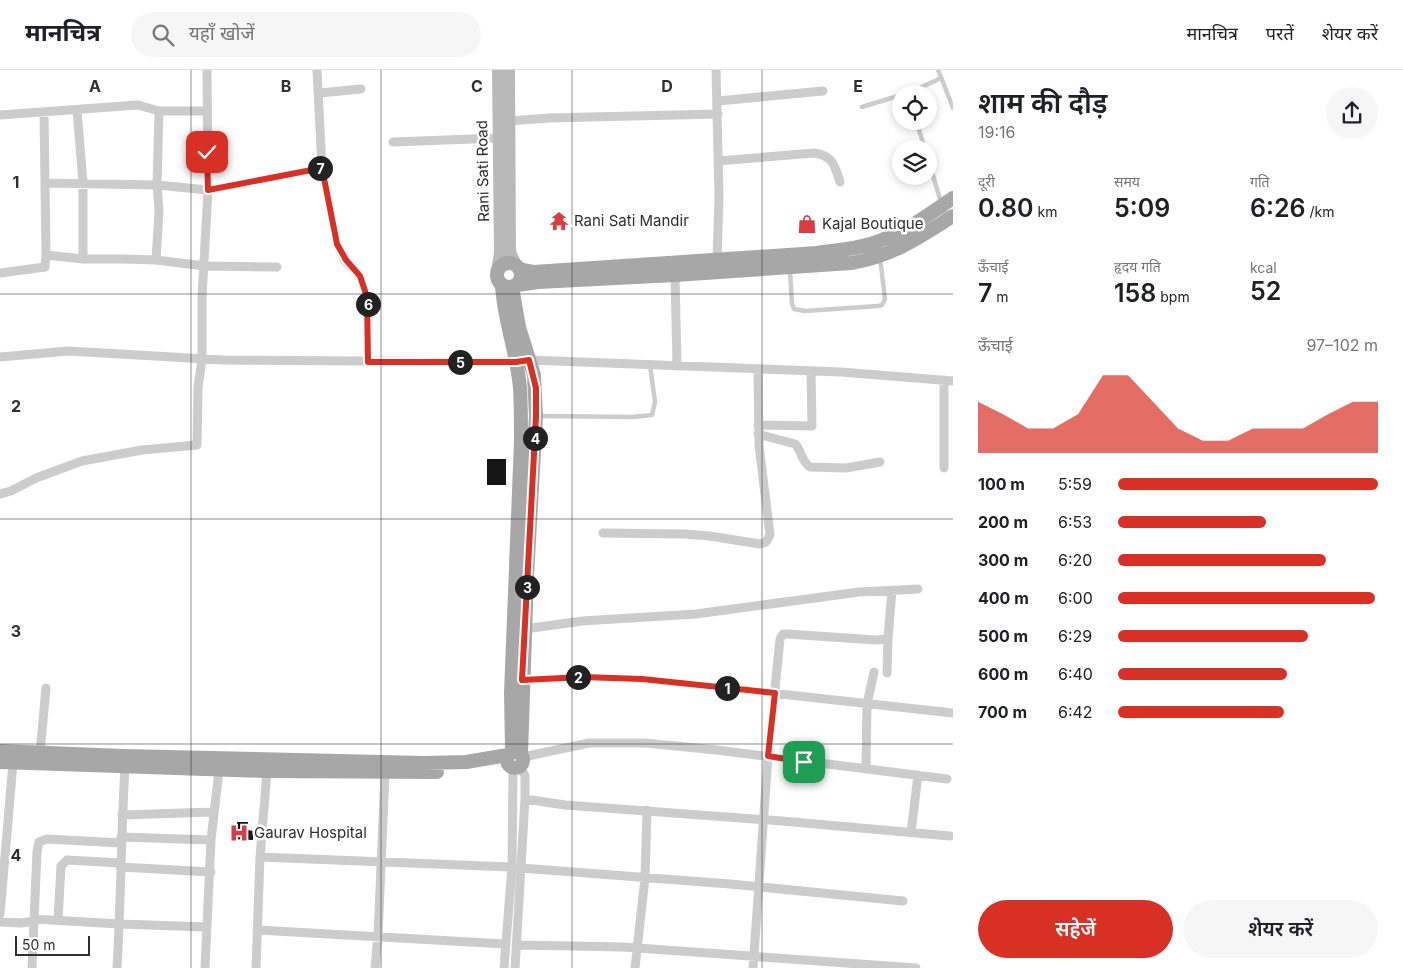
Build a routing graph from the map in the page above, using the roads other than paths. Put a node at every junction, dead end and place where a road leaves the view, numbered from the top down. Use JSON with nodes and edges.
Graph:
{"nodes":[{"id":1,"x":207,"y":70,"type":"edge"},
{"id":2,"x":317,"y":70,"type":"edge"},
{"id":3,"x":498,"y":70,"type":"edge"},
{"id":4,"x":509,"y":70,"type":"edge"},
{"id":5,"x":716,"y":70,"type":"edge"},
{"id":6,"x":938,"y":70,"type":"edge"},
{"id":7,"x":941,"y":77,"type":"junction"},
{"id":8,"x":927,"y":85,"type":"edge"},
{"id":9,"x":361,"y":89,"type":"dead end"},
{"id":10,"x":823,"y":91,"type":"dead end"},
{"id":11,"x":319,"y":93,"type":"junction"},
{"id":12,"x":892,"y":98,"type":"edge"},
{"id":13,"x":718,"y":101,"type":"junction"},
{"id":14,"x":862,"y":106,"type":"dead end"},
{"id":15,"x":953,"y":108,"type":"edge"},
{"id":16,"x":77,"y":110,"type":"junction"},
{"id":17,"x":159,"y":111,"type":"junction"},
{"id":18,"x":207,"y":111,"type":"junction"},
{"id":19,"x":44,"y":112,"type":"junction"},
{"id":20,"x":718,"y":114,"type":"junction"},
{"id":21,"x":0,"y":115,"type":"edge"},
{"id":22,"x":510,"y":121,"type":"junction"},
{"id":23,"x":499,"y":138,"type":"junction"},
{"id":24,"x":393,"y":142,"type":"dead end"},
{"id":25,"x":718,"y":162,"type":"junction"},
{"id":26,"x":322,"y":168,"type":"junction"},
{"id":27,"x":937,"y":179,"type":"edge"},
{"id":28,"x":840,"y":182,"type":"dead end"},
{"id":29,"x":45,"y":183,"type":"junction"},
{"id":30,"x":83,"y":183,"type":"junction"},
{"id":31,"x":156,"y":185,"type":"junction"},
{"id":32,"x":208,"y":190,"type":"junction"},
{"id":33,"x":948,"y":202,"type":"edge"},
{"id":34,"x":951,"y":217,"type":"edge"},
{"id":35,"x":878,"y":242,"type":"junction"},
{"id":36,"x":46,"y":253,"type":"junction"},
{"id":37,"x":790,"y":254,"type":"junction"},
{"id":38,"x":880,"y":257,"type":"junction"},
{"id":39,"x":717,"y":258,"type":"junction"},
{"id":40,"x":83,"y":259,"type":"junction"},
{"id":41,"x":156,"y":260,"type":"junction"},
{"id":42,"x":205,"y":266,"type":"junction"},
{"id":43,"x":277,"y":267,"type":"dead end"},
{"id":44,"x":517,"y":267,"type":"junction"},
{"id":45,"x":790,"y":268,"type":"junction"},
{"id":46,"x":497,"y":271,"type":"junction"},
{"id":47,"x":0,"y":273,"type":"edge"},
{"id":48,"x":675,"y":276,"type":"junction"},
{"id":49,"x":510,"y":286,"type":"junction"},
{"id":50,"x":0,"y":357,"type":"edge"},
{"id":51,"x":202,"y":359,"type":"junction"},
{"id":52,"x":522,"y":361,"type":"junction"},
{"id":53,"x":368,"y":362,"type":"junction"},
{"id":54,"x":650,"y":365,"type":"junction"},
{"id":55,"x":677,"y":366,"type":"junction"},
{"id":56,"x":758,"y":369,"type":"junction"},
{"id":57,"x":811,"y":371,"type":"junction"},
{"id":58,"x":949,"y":380,"type":"edge"},
{"id":59,"x":536,"y":416,"type":"junction"},
{"id":60,"x":758,"y":430,"type":"junction"},
{"id":61,"x":880,"y":462,"type":"dead end"},
{"id":62,"x":944,"y":468,"type":"dead end"},
{"id":63,"x":0,"y":494,"type":"edge"},
{"id":64,"x":603,"y":533,"type":"dead end"},
{"id":65,"x":918,"y":588,"type":"dead end"},
{"id":66,"x":892,"y":590,"type":"junction"},
{"id":67,"x":525,"y":629,"type":"junction"},
{"id":68,"x":888,"y":638,"type":"junction"},
{"id":69,"x":874,"y":672,"type":"dead end"},
{"id":70,"x":887,"y":672,"type":"dead end"},
{"id":71,"x":522,"y":680,"type":"junction"},
{"id":72,"x":46,"y":688,"type":"dead end"},
{"id":73,"x":775,"y":693,"type":"junction"},
{"id":74,"x":867,"y":704,"type":"junction"},
{"id":75,"x":953,"y":713,"type":"edge"},
{"id":76,"x":0,"y":751,"type":"edge"},
{"id":77,"x":40,"y":752,"type":"junction"},
{"id":78,"x":768,"y":756,"type":"junction"},
{"id":79,"x":515,"y":759,"type":"junction"},
{"id":80,"x":6,"y":763,"type":"edge"},
{"id":81,"x":125,"y":766,"type":"junction"},
{"id":82,"x":866,"y":769,"type":"junction"},
{"id":83,"x":218,"y":770,"type":"junction"},
{"id":84,"x":267,"y":771,"type":"junction"},
{"id":85,"x":384,"y":773,"type":"junction"},
{"id":86,"x":918,"y":775,"type":"junction"},
{"id":87,"x":947,"y":779,"type":"dead end"},
{"id":88,"x":525,"y":799,"type":"junction"},
{"id":89,"x":647,"y":810,"type":"junction"},
{"id":90,"x":214,"y":812,"type":"junction"},
{"id":91,"x":122,"y":815,"type":"junction"},
{"id":92,"x":764,"y":819,"type":"junction"},
{"id":93,"x":912,"y":833,"type":"junction"},
{"id":94,"x":950,"y":836,"type":"dead end"},
{"id":95,"x":121,"y":840,"type":"junction"},
{"id":96,"x":212,"y":840,"type":"junction"},
{"id":97,"x":260,"y":857,"type":"junction"},
{"id":98,"x":380,"y":863,"type":"junction"},
{"id":99,"x":120,"y":865,"type":"junction"},
{"id":100,"x":517,"y":868,"type":"junction"},
{"id":101,"x":210,"y":872,"type":"junction"},
{"id":102,"x":645,"y":878,"type":"junction"},
{"id":103,"x":758,"y":887,"type":"junction"},
{"id":104,"x":903,"y":901,"type":"dead end"},
{"id":105,"x":0,"y":914,"type":"edge"},
{"id":106,"x":34,"y":920,"type":"junction"},
{"id":107,"x":58,"y":920,"type":"junction"},
{"id":108,"x":0,"y":922,"type":"edge"},
{"id":109,"x":120,"y":924,"type":"junction"},
{"id":110,"x":207,"y":927,"type":"junction"},
{"id":111,"x":258,"y":930,"type":"junction"},
{"id":112,"x":378,"y":936,"type":"junction"},
{"id":113,"x":505,"y":944,"type":"junction"},
{"id":114,"x":516,"y":944,"type":"junction"},
{"id":115,"x":637,"y":948,"type":"junction"},
{"id":116,"x":754,"y":956,"type":"junction"},
{"id":117,"x":32,"y":968,"type":"edge"},
{"id":118,"x":117,"y":968,"type":"edge"},
{"id":119,"x":205,"y":968,"type":"edge"},
{"id":120,"x":256,"y":968,"type":"edge"},
{"id":121,"x":375,"y":968,"type":"edge"},
{"id":122,"x":504,"y":968,"type":"edge"},
{"id":123,"x":515,"y":968,"type":"edge"},
{"id":124,"x":636,"y":968,"type":"edge"},
{"id":125,"x":753,"y":968,"type":"edge"},
{"id":126,"x":916,"y":968,"type":"edge"}],
"edges":[{"from":1,"to":18,"type":"street"},
{"from":2,"to":11,"type":"street"},
{"from":3,"to":23,"type":"street","name":"Rani Sati Road"},
{"from":4,"to":22,"type":"street"},
{"from":5,"to":13,"type":"street"},
{"from":6,"to":7,"type":"lane"},
{"from":7,"to":8,"type":"lane"},
{"from":7,"to":15,"type":"lane"},
{"from":9,"to":11,"type":"street"},
{"from":10,"to":13,"type":"street"},
{"from":11,"to":26,"type":"street"},
{"from":12,"to":14,"type":"lane"},
{"from":13,"to":20,"type":"street"},
{"from":16,"to":17,"type":"street"},
{"from":16,"to":19,"type":"street"},
{"from":16,"to":30,"type":"street"},
{"from":17,"to":18,"type":"street"},
{"from":17,"to":31,"type":"street"},
{"from":18,"to":32,"type":"street"},
{"from":19,"to":21,"type":"street"},
{"from":19,"to":29,"type":"street"},
{"from":20,"to":22,"type":"street"},
{"from":20,"to":25,"type":"street"},
{"from":22,"to":44,"type":"street"},
{"from":23,"to":24,"type":"street"},
{"from":23,"to":46,"type":"street","name":"Rani Sati Road"},
{"from":25,"to":28,"type":"street"},
{"from":25,"to":39,"type":"street"},
{"from":26,"to":32,"type":"street"},
{"from":26,"to":53,"type":"street"},
{"from":27,"to":33,"type":"lane"},
{"from":29,"to":30,"type":"street"},
{"from":29,"to":36,"type":"street"},
{"from":30,"to":31,"type":"street"},
{"from":30,"to":40,"type":"street"},
{"from":31,"to":32,"type":"street"},
{"from":31,"to":41,"type":"street"},
{"from":32,"to":42,"type":"street"},
{"from":33,"to":34,"type":"lane"},
{"from":33,"to":35,"type":"main road"},
{"from":34,"to":38,"type":"main road"},
{"from":35,"to":37,"type":"main road"},
{"from":35,"to":38,"type":"lane"},
{"from":36,"to":40,"type":"street"},
{"from":36,"to":47,"type":"street"},
{"from":37,"to":39,"type":"main road"},
{"from":37,"to":45,"type":"lane"},
{"from":38,"to":45,"type":"main road"},
{"from":38,"to":45,"type":"lane"},
{"from":39,"to":44,"type":"main road"},
{"from":40,"to":41,"type":"street"},
{"from":41,"to":42,"type":"street"},
{"from":42,"to":43,"type":"street"},
{"from":42,"to":51,"type":"street"},
{"from":44,"to":46,"type":"main road"},
{"from":44,"to":49,"type":"main road"},
{"from":45,"to":48,"type":"main road"},
{"from":46,"to":49,"type":"main road"},
{"from":48,"to":49,"type":"main road"},
{"from":48,"to":55,"type":"street"},
{"from":49,"to":52,"type":"main road"},
{"from":50,"to":51,"type":"street"},
{"from":51,"to":53,"type":"street"},
{"from":51,"to":63,"type":"street"},
{"from":52,"to":53,"type":"street"},
{"from":52,"to":54,"type":"street"},
{"from":52,"to":59,"type":"main road"},
{"from":52,"to":79,"type":"main road"},
{"from":54,"to":55,"type":"street"},
{"from":54,"to":59,"type":"lane"},
{"from":55,"to":56,"type":"street"},
{"from":56,"to":57,"type":"street"},
{"from":56,"to":60,"type":"street"},
{"from":57,"to":58,"type":"street"},
{"from":57,"to":60,"type":"street"},
{"from":58,"to":62,"type":"street"},
{"from":59,"to":67,"type":"main road"},
{"from":60,"to":61,"type":"street"},
{"from":60,"to":64,"type":"street"},
{"from":65,"to":66,"type":"street"},
{"from":66,"to":67,"type":"street"},
{"from":66,"to":68,"type":"street"},
{"from":67,"to":71,"type":"main road"},
{"from":68,"to":70,"type":"street"},
{"from":68,"to":73,"type":"street"},
{"from":69,"to":74,"type":"street"},
{"from":71,"to":73,"type":"street"},
{"from":71,"to":79,"type":"main road"},
{"from":72,"to":77,"type":"street"},
{"from":73,"to":74,"type":"street"},
{"from":73,"to":78,"type":"street"},
{"from":74,"to":75,"type":"street"},
{"from":74,"to":82,"type":"street"},
{"from":76,"to":77,"type":"main road"},
{"from":77,"to":79,"type":"main road"},
{"from":78,"to":79,"type":"street"},
{"from":78,"to":82,"type":"street"},
{"from":78,"to":92,"type":"street"},
{"from":79,"to":85,"type":"main road"},
{"from":79,"to":88,"type":"street"},
{"from":79,"to":100,"type":"street"},
{"from":80,"to":81,"type":"main road"},
{"from":80,"to":105,"type":"street"},
{"from":81,"to":83,"type":"main road"},
{"from":81,"to":91,"type":"street"},
{"from":82,"to":86,"type":"street"},
{"from":83,"to":84,"type":"main road"},
{"from":83,"to":90,"type":"street"},
{"from":84,"to":85,"type":"main road"},
{"from":84,"to":97,"type":"street"},
{"from":85,"to":98,"type":"street"},
{"from":86,"to":87,"type":"street"},
{"from":86,"to":93,"type":"street"},
{"from":88,"to":89,"type":"street"},
{"from":88,"to":100,"type":"street"},
{"from":89,"to":92,"type":"street"},
{"from":89,"to":102,"type":"street"},
{"from":90,"to":91,"type":"street"},
{"from":90,"to":96,"type":"street"},
{"from":91,"to":95,"type":"street"},
{"from":92,"to":93,"type":"street"},
{"from":92,"to":103,"type":"street"},
{"from":93,"to":94,"type":"street"},
{"from":95,"to":96,"type":"street"},
{"from":95,"to":99,"type":"street"},
{"from":95,"to":106,"type":"street"},
{"from":96,"to":101,"type":"street"},
{"from":97,"to":98,"type":"street"},
{"from":97,"to":111,"type":"street"},
{"from":98,"to":100,"type":"street"},
{"from":98,"to":112,"type":"street"},
{"from":99,"to":101,"type":"street"},
{"from":99,"to":107,"type":"street"},
{"from":99,"to":109,"type":"street"},
{"from":100,"to":102,"type":"street"},
{"from":100,"to":113,"type":"street"},
{"from":100,"to":114,"type":"street"},
{"from":101,"to":110,"type":"street"},
{"from":102,"to":103,"type":"street"},
{"from":102,"to":115,"type":"street"},
{"from":103,"to":104,"type":"street"},
{"from":103,"to":116,"type":"street"},
{"from":106,"to":107,"type":"street"},
{"from":106,"to":108,"type":"street"},
{"from":106,"to":117,"type":"street"},
{"from":107,"to":109,"type":"street"},
{"from":109,"to":110,"type":"street"},
{"from":109,"to":118,"type":"street"},
{"from":110,"to":119,"type":"street"},
{"from":111,"to":112,"type":"street"},
{"from":111,"to":120,"type":"street"},
{"from":112,"to":113,"type":"street"},
{"from":112,"to":121,"type":"street"},
{"from":113,"to":122,"type":"street"},
{"from":114,"to":115,"type":"street"},
{"from":114,"to":123,"type":"street"},
{"from":115,"to":116,"type":"street"},
{"from":115,"to":124,"type":"street"},
{"from":116,"to":125,"type":"street"},
{"from":116,"to":126,"type":"street"}]}
